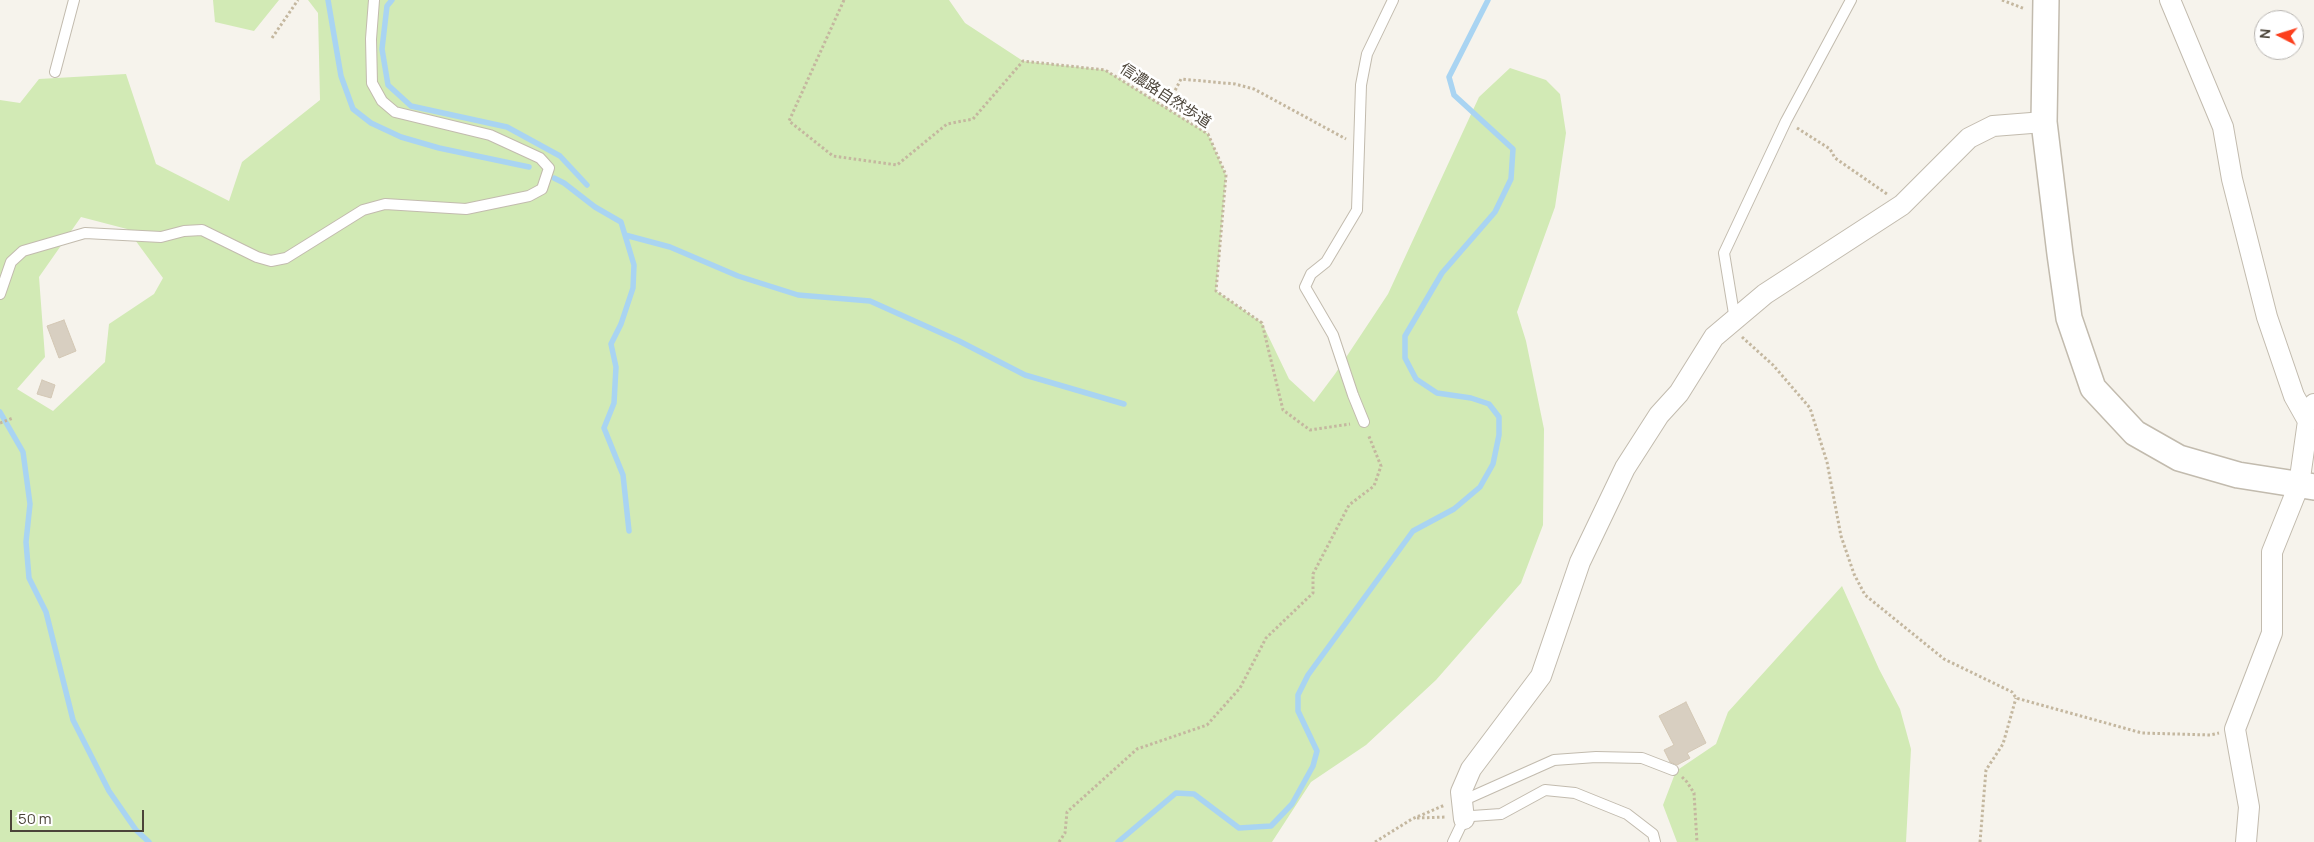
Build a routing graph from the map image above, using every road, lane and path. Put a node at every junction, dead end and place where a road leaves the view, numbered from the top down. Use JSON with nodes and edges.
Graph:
{"nodes":[{"id":1,"x":74,"y":0,"type":"edge"},
{"id":2,"x":298,"y":0,"type":"edge"},
{"id":3,"x":374,"y":0,"type":"edge"},
{"id":4,"x":844,"y":0,"type":"edge"},
{"id":5,"x":1393,"y":0,"type":"edge"},
{"id":6,"x":1851,"y":0,"type":"edge"},
{"id":7,"x":2046,"y":0,"type":"edge"},
{"id":8,"x":2170,"y":0,"type":"edge"},
{"id":9,"x":272,"y":38,"type":"dead end"},
{"id":10,"x":55,"y":72,"type":"dead end"},
{"id":11,"x":1166,"y":108,"type":"junction"},
{"id":12,"x":1786,"y":121,"type":"junction"},
{"id":13,"x":2044,"y":122,"type":"junction"},
{"id":14,"x":1359,"y":147,"type":"junction"},
{"id":15,"x":1902,"y":205,"type":"junction"},
{"id":16,"x":0,"y":294,"type":"edge"},
{"id":17,"x":1732,"y":322,"type":"junction"},
{"id":18,"x":2311,"y":412,"type":"edge"},
{"id":19,"x":13,"y":418,"type":"dead end"},
{"id":20,"x":1364,"y":422,"type":"junction"},
{"id":21,"x":0,"y":423,"type":"edge"},
{"id":22,"x":2307,"y":486,"type":"edge"},
{"id":23,"x":2016,"y":698,"type":"junction"},
{"id":24,"x":2235,"y":729,"type":"junction"},
{"id":25,"x":1672,"y":770,"type":"dead end"},
{"id":26,"x":1694,"y":793,"type":"dead end"},
{"id":27,"x":1462,"y":804,"type":"junction"},
{"id":28,"x":1412,"y":819,"type":"junction"},
{"id":29,"x":1058,"y":842,"type":"edge"},
{"id":30,"x":1375,"y":842,"type":"edge"},
{"id":31,"x":1453,"y":842,"type":"edge"},
{"id":32,"x":1654,"y":842,"type":"edge"},
{"id":33,"x":1697,"y":842,"type":"edge"},
{"id":34,"x":1980,"y":842,"type":"edge"},
{"id":35,"x":2246,"y":842,"type":"edge"}],
"edges":[{"from":1,"to":10,"type":"lane"},
{"from":2,"to":9,"type":"path"},
{"from":3,"to":16,"type":"lane"},
{"from":4,"to":11,"type":"path","name":"信濃路自然歩道"},
{"from":5,"to":14,"type":"lane"},
{"from":6,"to":12,"type":"lane"},
{"from":7,"to":13,"type":"street"},
{"from":8,"to":18,"type":"street"},
{"from":11,"to":14,"type":"path"},
{"from":11,"to":20,"type":"path","name":"信濃路自然歩道"},
{"from":12,"to":15,"type":"path"},
{"from":12,"to":17,"type":"lane"},
{"from":13,"to":15,"type":"street"},
{"from":13,"to":22,"type":"street"},
{"from":14,"to":20,"type":"lane"},
{"from":15,"to":17,"type":"street"},
{"from":17,"to":23,"type":"path"},
{"from":17,"to":27,"type":"street"},
{"from":18,"to":22,"type":"street"},
{"from":19,"to":21,"type":"path"},
{"from":20,"to":29,"type":"path"},
{"from":22,"to":24,"type":"street"},
{"from":23,"to":24,"type":"path"},
{"from":23,"to":34,"type":"path"},
{"from":24,"to":35,"type":"street"},
{"from":25,"to":27,"type":"lane"},
{"from":26,"to":33,"type":"path"},
{"from":27,"to":28,"type":"path"},
{"from":27,"to":28,"type":"path"},
{"from":27,"to":31,"type":"lane"},
{"from":27,"to":32,"type":"lane"},
{"from":28,"to":30,"type":"path"}]}
